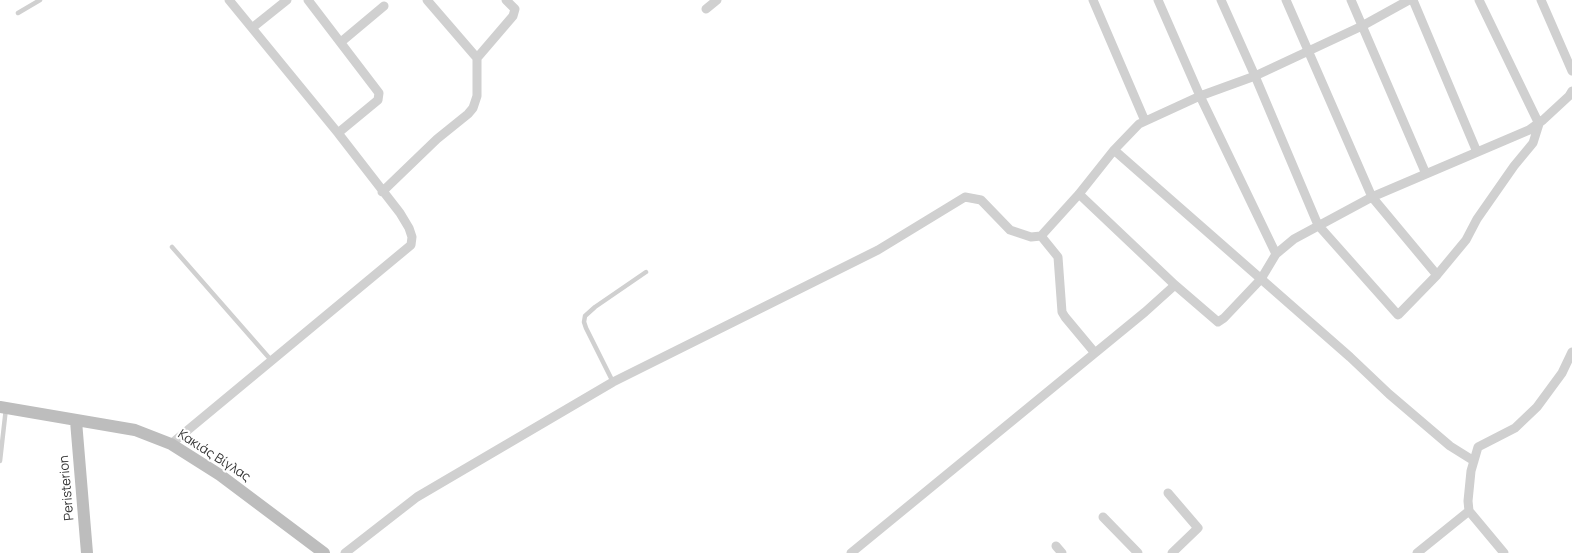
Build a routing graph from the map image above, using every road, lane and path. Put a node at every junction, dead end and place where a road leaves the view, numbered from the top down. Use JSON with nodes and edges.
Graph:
{"nodes":[{"id":1,"x":40,"y":0,"type":"edge"},
{"id":2,"x":229,"y":0,"type":"edge"},
{"id":3,"x":286,"y":0,"type":"edge"},
{"id":4,"x":308,"y":0,"type":"edge"},
{"id":5,"x":427,"y":0,"type":"edge"},
{"id":6,"x":506,"y":0,"type":"edge"},
{"id":7,"x":717,"y":0,"type":"edge"},
{"id":8,"x":1093,"y":0,"type":"edge"},
{"id":9,"x":1158,"y":0,"type":"edge"},
{"id":10,"x":1221,"y":0,"type":"edge"},
{"id":11,"x":1286,"y":0,"type":"edge"},
{"id":12,"x":1351,"y":0,"type":"edge"},
{"id":13,"x":1409,"y":0,"type":"edge"},
{"id":14,"x":1414,"y":0,"type":"edge"},
{"id":15,"x":1479,"y":0,"type":"edge"},
{"id":16,"x":1541,"y":0,"type":"edge"},
{"id":17,"x":384,"y":6,"type":"dead end"},
{"id":18,"x":706,"y":9,"type":"dead end"},
{"id":19,"x":18,"y":13,"type":"dead end"},
{"id":20,"x":1362,"y":26,"type":"junction"},
{"id":21,"x":252,"y":28,"type":"junction"},
{"id":22,"x":341,"y":42,"type":"junction"},
{"id":23,"x":1308,"y":50,"type":"junction"},
{"id":24,"x":477,"y":58,"type":"junction"},
{"id":25,"x":1572,"y":71,"type":"edge"},
{"id":26,"x":1256,"y":76,"type":"junction"},
{"id":27,"x":1572,"y":90,"type":"edge"},
{"id":28,"x":1200,"y":96,"type":"junction"},
{"id":29,"x":1146,"y":121,"type":"junction"},
{"id":30,"x":1538,"y":124,"type":"junction"},
{"id":31,"x":338,"y":133,"type":"junction"},
{"id":32,"x":1114,"y":150,"type":"junction"},
{"id":33,"x":1477,"y":152,"type":"junction"},
{"id":34,"x":1426,"y":174,"type":"junction"},
{"id":35,"x":382,"y":192,"type":"junction"},
{"id":36,"x":1079,"y":194,"type":"junction"},
{"id":37,"x":1372,"y":196,"type":"junction"},
{"id":38,"x":1318,"y":225,"type":"junction"},
{"id":39,"x":1041,"y":236,"type":"junction"},
{"id":40,"x":172,"y":247,"type":"dead end"},
{"id":41,"x":1276,"y":254,"type":"junction"},
{"id":42,"x":646,"y":272,"type":"dead end"},
{"id":43,"x":1437,"y":275,"type":"junction"},
{"id":44,"x":1261,"y":279,"type":"junction"},
{"id":45,"x":1175,"y":285,"type":"junction"},
{"id":46,"x":1572,"y":352,"type":"edge"},
{"id":47,"x":1095,"y":353,"type":"junction"},
{"id":48,"x":271,"y":360,"type":"junction"},
{"id":49,"x":613,"y":382,"type":"junction"},
{"id":50,"x":3,"y":408,"type":"edge"},
{"id":51,"x":76,"y":421,"type":"junction"},
{"id":52,"x":171,"y":444,"type":"junction"},
{"id":53,"x":0,"y":461,"type":"edge"},
{"id":54,"x":1474,"y":461,"type":"junction"},
{"id":55,"x":1168,"y":493,"type":"dead end"},
{"id":56,"x":1469,"y":511,"type":"junction"},
{"id":57,"x":1103,"y":517,"type":"dead end"},
{"id":58,"x":87,"y":553,"type":"edge"},
{"id":59,"x":324,"y":553,"type":"edge"},
{"id":60,"x":345,"y":553,"type":"edge"},
{"id":61,"x":851,"y":553,"type":"edge"},
{"id":62,"x":1138,"y":553,"type":"edge"},
{"id":63,"x":1172,"y":553,"type":"edge"},
{"id":64,"x":1417,"y":553,"type":"edge"},
{"id":65,"x":1504,"y":553,"type":"edge"}],
"edges":[{"from":1,"to":19,"type":"lane"},
{"from":2,"to":21,"type":"street"},
{"from":3,"to":21,"type":"street"},
{"from":4,"to":22,"type":"street"},
{"from":5,"to":24,"type":"street"},
{"from":6,"to":24,"type":"street"},
{"from":7,"to":18,"type":"street"},
{"from":8,"to":29,"type":"street"},
{"from":9,"to":28,"type":"street"},
{"from":10,"to":26,"type":"street"},
{"from":11,"to":23,"type":"street"},
{"from":12,"to":20,"type":"street"},
{"from":13,"to":20,"type":"street"},
{"from":14,"to":33,"type":"street"},
{"from":15,"to":30,"type":"street"},
{"from":16,"to":25,"type":"street"},
{"from":17,"to":22,"type":"street"},
{"from":20,"to":23,"type":"street"},
{"from":20,"to":34,"type":"street"},
{"from":21,"to":31,"type":"street"},
{"from":22,"to":31,"type":"street"},
{"from":23,"to":26,"type":"street"},
{"from":23,"to":37,"type":"street"},
{"from":24,"to":35,"type":"street"},
{"from":26,"to":28,"type":"street"},
{"from":26,"to":38,"type":"street"},
{"from":27,"to":30,"type":"street"},
{"from":28,"to":29,"type":"street"},
{"from":28,"to":41,"type":"street"},
{"from":29,"to":32,"type":"street"},
{"from":30,"to":33,"type":"street"},
{"from":30,"to":43,"type":"street"},
{"from":31,"to":35,"type":"street"},
{"from":32,"to":36,"type":"street"},
{"from":32,"to":44,"type":"street"},
{"from":33,"to":34,"type":"street"},
{"from":34,"to":37,"type":"street"},
{"from":35,"to":48,"type":"street"},
{"from":36,"to":39,"type":"street"},
{"from":36,"to":45,"type":"street"},
{"from":37,"to":38,"type":"street"},
{"from":37,"to":43,"type":"street"},
{"from":38,"to":41,"type":"street"},
{"from":38,"to":43,"type":"street"},
{"from":39,"to":47,"type":"street"},
{"from":39,"to":49,"type":"street"},
{"from":40,"to":48,"type":"lane"},
{"from":41,"to":44,"type":"street"},
{"from":42,"to":49,"type":"lane"},
{"from":44,"to":45,"type":"street"},
{"from":44,"to":54,"type":"street"},
{"from":45,"to":47,"type":"street"},
{"from":46,"to":54,"type":"street"},
{"from":47,"to":61,"type":"street"},
{"from":48,"to":52,"type":"street"},
{"from":49,"to":60,"type":"street"},
{"from":50,"to":51,"type":"street","name":"Κακιάς Βίγλας"},
{"from":50,"to":53,"type":"lane"},
{"from":51,"to":52,"type":"street","name":"Κακιάς Βίγλας"},
{"from":51,"to":58,"type":"street","name":"Peristerion"},
{"from":52,"to":59,"type":"street","name":"Κακιάς Βίγλας"},
{"from":54,"to":56,"type":"street"},
{"from":55,"to":63,"type":"street"},
{"from":56,"to":64,"type":"street"},
{"from":56,"to":65,"type":"street"},
{"from":57,"to":62,"type":"street"}]}
